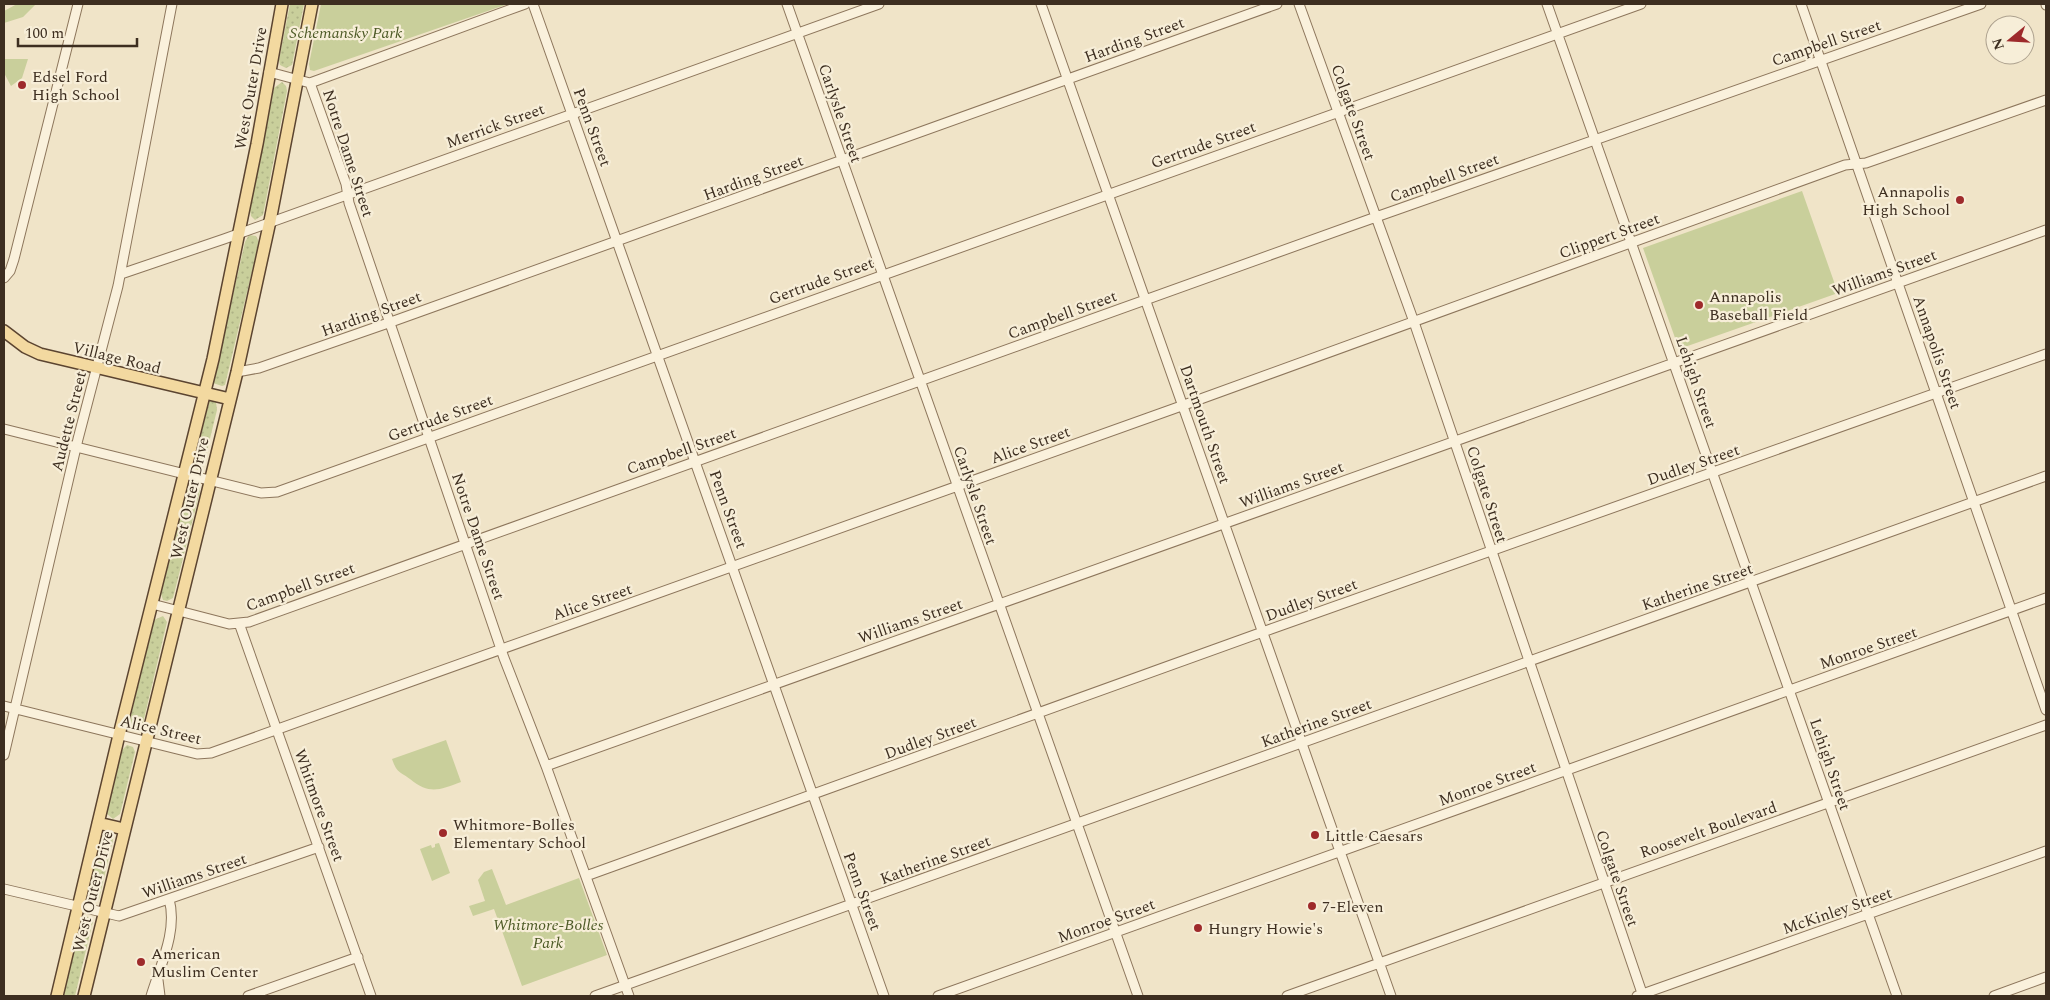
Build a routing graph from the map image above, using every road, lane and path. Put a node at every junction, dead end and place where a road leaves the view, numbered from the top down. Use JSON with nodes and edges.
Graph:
{"nodes":[{"id":1,"x":78,"y":4,"type":"edge"},
{"id":2,"x":172,"y":4,"type":"edge"},
{"id":3,"x":282,"y":4,"type":"edge"},
{"id":4,"x":312,"y":4,"type":"edge"},
{"id":5,"x":525,"y":4,"type":"edge"},
{"id":6,"x":533,"y":4,"type":"edge"},
{"id":7,"x":787,"y":4,"type":"edge"},
{"id":8,"x":880,"y":4,"type":"edge"},
{"id":9,"x":1040,"y":4,"type":"edge"},
{"id":10,"x":1277,"y":4,"type":"edge"},
{"id":11,"x":1299,"y":4,"type":"edge"},
{"id":12,"x":1547,"y":4,"type":"edge"},
{"id":13,"x":1641,"y":4,"type":"edge"},
{"id":14,"x":1801,"y":4,"type":"edge"},
{"id":15,"x":1981,"y":4,"type":"edge"},
{"id":16,"x":797,"y":33,"type":"junction"},
{"id":17,"x":1557,"y":33,"type":"junction"},
{"id":18,"x":1821,"y":60,"type":"junction"},
{"id":19,"x":269,"y":72,"type":"junction"},
{"id":20,"x":1067,"y":79,"type":"junction"},
{"id":21,"x":298,"y":80,"type":"junction"},
{"id":22,"x":310,"y":83,"type":"junction"},
{"id":23,"x":2046,"y":100,"type":"edge"},
{"id":24,"x":1339,"y":112,"type":"junction"},
{"id":25,"x":571,"y":113,"type":"junction"},
{"id":26,"x":1595,"y":140,"type":"junction"},
{"id":27,"x":842,"y":160,"type":"junction"},
{"id":28,"x":1856,"y":164,"type":"junction"},
{"id":29,"x":348,"y":193,"type":"junction"},
{"id":30,"x":1108,"y":194,"type":"junction"},
{"id":31,"x":1376,"y":217,"type":"junction"},
{"id":32,"x":270,"y":221,"type":"junction"},
{"id":33,"x":2046,"y":230,"type":"edge"},
{"id":34,"x":239,"y":233,"type":"junction"},
{"id":35,"x":618,"y":241,"type":"junction"},
{"id":36,"x":1631,"y":242,"type":"junction"},
{"id":37,"x":121,"y":274,"type":"junction"},
{"id":38,"x":882,"y":274,"type":"junction"},
{"id":39,"x":4,"y":278,"type":"edge"},
{"id":40,"x":1898,"y":283,"type":"junction"},
{"id":41,"x":1146,"y":300,"type":"junction"},
{"id":42,"x":391,"y":322,"type":"junction"},
{"id":43,"x":1414,"y":322,"type":"junction"},
{"id":44,"x":4,"y":331,"type":"edge"},
{"id":45,"x":2046,"y":354,"type":"edge"},
{"id":46,"x":658,"y":355,"type":"junction"},
{"id":47,"x":1674,"y":364,"type":"junction"},
{"id":48,"x":96,"y":368,"type":"junction"},
{"id":49,"x":237,"y":372,"type":"junction"},
{"id":50,"x":920,"y":382,"type":"junction"},
{"id":51,"x":205,"y":393,"type":"junction"},
{"id":52,"x":1936,"y":393,"type":"junction"},
{"id":53,"x":230,"y":399,"type":"junction"},
{"id":54,"x":1184,"y":406,"type":"junction"},
{"id":55,"x":4,"y":429,"type":"edge"},
{"id":56,"x":430,"y":437,"type":"junction"},
{"id":57,"x":1455,"y":441,"type":"junction"},
{"id":58,"x":76,"y":448,"type":"junction"},
{"id":59,"x":696,"y":461,"type":"junction"},
{"id":60,"x":1713,"y":473,"type":"junction"},
{"id":61,"x":184,"y":474,"type":"junction"},
{"id":62,"x":2046,"y":476,"type":"edge"},
{"id":63,"x":211,"y":481,"type":"junction"},
{"id":64,"x":957,"y":486,"type":"junction"},
{"id":65,"x":1974,"y":501,"type":"junction"},
{"id":66,"x":1225,"y":524,"type":"junction"},
{"id":67,"x":465,"y":542,"type":"junction"},
{"id":68,"x":1491,"y":551,"type":"junction"},
{"id":69,"x":734,"y":567,"type":"junction"},
{"id":70,"x":1752,"y":583,"type":"junction"},
{"id":71,"x":2046,"y":598,"type":"edge"},
{"id":72,"x":152,"y":604,"type":"junction"},
{"id":73,"x":999,"y":604,"type":"junction"},
{"id":74,"x":2013,"y":610,"type":"junction"},
{"id":75,"x":178,"y":611,"type":"junction"},
{"id":76,"x":239,"y":623,"type":"junction"},
{"id":77,"x":1263,"y":632,"type":"junction"},
{"id":78,"x":501,"y":648,"type":"junction"},
{"id":79,"x":1528,"y":661,"type":"junction"},
{"id":80,"x":773,"y":685,"type":"junction"},
{"id":81,"x":1790,"y":691,"type":"junction"},
{"id":82,"x":4,"y":706,"type":"edge"},
{"id":83,"x":15,"y":709,"type":"junction"},
{"id":84,"x":2046,"y":710,"type":"edge"},
{"id":85,"x":1038,"y":715,"type":"junction"},
{"id":86,"x":2046,"y":725,"type":"edge"},
{"id":87,"x":277,"y":729,"type":"junction"},
{"id":88,"x":119,"y":734,"type":"junction"},
{"id":89,"x":146,"y":741,"type":"junction"},
{"id":90,"x":1302,"y":743,"type":"junction"},
{"id":91,"x":4,"y":755,"type":"edge"},
{"id":92,"x":546,"y":766,"type":"junction"},
{"id":93,"x":1565,"y":770,"type":"junction"},
{"id":94,"x":813,"y":796,"type":"junction"},
{"id":95,"x":1829,"y":803,"type":"junction"},
{"id":96,"x":98,"y":823,"type":"junction"},
{"id":97,"x":1078,"y":824,"type":"junction"},
{"id":98,"x":124,"y":829,"type":"junction"},
{"id":99,"x":319,"y":847,"type":"junction"},
{"id":100,"x":2046,"y":851,"type":"edge"},
{"id":101,"x":1341,"y":852,"type":"junction"},
{"id":102,"x":586,"y":876,"type":"junction"},
{"id":103,"x":1604,"y":882,"type":"junction"},
{"id":104,"x":4,"y":889,"type":"edge"},
{"id":105,"x":169,"y":899,"type":"junction"},
{"id":106,"x":852,"y":905,"type":"junction"},
{"id":107,"x":78,"y":906,"type":"junction"},
{"id":108,"x":104,"y":913,"type":"junction"},
{"id":109,"x":1868,"y":915,"type":"junction"},
{"id":110,"x":1116,"y":933,"type":"junction"},
{"id":111,"x":358,"y":958,"type":"junction"},
{"id":112,"x":1380,"y":963,"type":"junction"},
{"id":113,"x":2046,"y":977,"type":"edge"},
{"id":114,"x":158,"y":979,"type":"junction"},
{"id":115,"x":626,"y":986,"type":"junction"},
{"id":116,"x":57,"y":996,"type":"edge"},
{"id":117,"x":84,"y":996,"type":"edge"},
{"id":118,"x":151,"y":996,"type":"edge"},
{"id":119,"x":160,"y":996,"type":"edge"},
{"id":120,"x":248,"y":996,"type":"edge"},
{"id":121,"x":371,"y":996,"type":"edge"},
{"id":122,"x":595,"y":996,"type":"edge"},
{"id":123,"x":629,"y":996,"type":"edge"},
{"id":124,"x":884,"y":996,"type":"edge"},
{"id":125,"x":938,"y":996,"type":"edge"},
{"id":126,"x":1138,"y":996,"type":"edge"},
{"id":127,"x":1287,"y":996,"type":"edge"},
{"id":128,"x":1391,"y":996,"type":"edge"},
{"id":129,"x":1641,"y":996,"type":"edge"},
{"id":130,"x":1897,"y":996,"type":"edge"},
{"id":131,"x":1994,"y":996,"type":"edge"}],
"edges":[{"from":1,"to":39,"type":"street"},
{"from":2,"to":37,"type":"street","name":"Audette Street"},
{"from":3,"to":19,"type":"main road","name":"West Outer Drive"},
{"from":4,"to":21,"type":"main road","name":"West Outer Drive"},
{"from":5,"to":22,"type":"street"},
{"from":6,"to":25,"type":"street","name":"Penn Street"},
{"from":7,"to":16,"type":"street","name":"Carlysle Street"},
{"from":8,"to":16,"type":"street","name":"Merrick Street"},
{"from":9,"to":20,"type":"street","name":"Dartmouth Street"},
{"from":10,"to":20,"type":"street","name":"Harding Street"},
{"from":11,"to":24,"type":"street","name":"Colgate Street"},
{"from":12,"to":17,"type":"street","name":"Lehigh Street"},
{"from":13,"to":17,"type":"street","name":"Gertrude Street"},
{"from":14,"to":18,"type":"street","name":"Annapolis Street"},
{"from":15,"to":18,"type":"street","name":"Campbell Street"},
{"from":16,"to":25,"type":"street","name":"Merrick Street"},
{"from":16,"to":27,"type":"street","name":"Carlysle Street"},
{"from":17,"to":24,"type":"street","name":"Gertrude Street"},
{"from":17,"to":26,"type":"street","name":"Lehigh Street"},
{"from":18,"to":26,"type":"street","name":"Campbell Street"},
{"from":18,"to":28,"type":"street","name":"Annapolis Street"},
{"from":19,"to":21,"type":"street"},
{"from":19,"to":34,"type":"main road","name":"West Outer Drive"},
{"from":20,"to":27,"type":"street","name":"Harding Street"},
{"from":20,"to":30,"type":"street","name":"Dartmouth Street"},
{"from":21,"to":22,"type":"street"},
{"from":21,"to":32,"type":"main road","name":"West Outer Drive"},
{"from":22,"to":29,"type":"street","name":"Notre Dame Street"},
{"from":23,"to":28,"type":"street","name":"Clippert Street"},
{"from":24,"to":30,"type":"street","name":"Gertrude Street"},
{"from":24,"to":31,"type":"street","name":"Colgate Street"},
{"from":25,"to":29,"type":"street","name":"Merrick Street"},
{"from":25,"to":35,"type":"street","name":"Penn Street"},
{"from":26,"to":31,"type":"street","name":"Campbell Street"},
{"from":26,"to":36,"type":"street","name":"Lehigh Street"},
{"from":27,"to":35,"type":"street","name":"Harding Street"},
{"from":27,"to":38,"type":"street","name":"Carlysle Street"},
{"from":28,"to":36,"type":"street","name":"Clippert Street"},
{"from":28,"to":40,"type":"street","name":"Annapolis Street"},
{"from":29,"to":32,"type":"street","name":"Merrick Street"},
{"from":29,"to":42,"type":"street","name":"Notre Dame Street"},
{"from":30,"to":38,"type":"street","name":"Gertrude Street"},
{"from":30,"to":41,"type":"street","name":"Dartmouth Street"},
{"from":31,"to":41,"type":"street","name":"Campbell Street"},
{"from":31,"to":43,"type":"street","name":"Colgate Street"},
{"from":32,"to":34,"type":"street","name":"Merrick Street"},
{"from":32,"to":49,"type":"main road","name":"West Outer Drive"},
{"from":33,"to":40,"type":"street","name":"Williams Street"},
{"from":34,"to":37,"type":"street","name":"Merrick Street"},
{"from":34,"to":51,"type":"main road","name":"West Outer Drive"},
{"from":35,"to":42,"type":"street","name":"Harding Street"},
{"from":35,"to":46,"type":"street","name":"Penn Street"},
{"from":36,"to":43,"type":"street","name":"Clippert Street"},
{"from":36,"to":47,"type":"street","name":"Lehigh Street"},
{"from":37,"to":48,"type":"street","name":"Audette Street"},
{"from":38,"to":46,"type":"street","name":"Gertrude Street"},
{"from":38,"to":50,"type":"street","name":"Carlysle Street"},
{"from":40,"to":47,"type":"street","name":"Williams Street"},
{"from":40,"to":52,"type":"street","name":"Annapolis Street"},
{"from":41,"to":50,"type":"street","name":"Campbell Street"},
{"from":41,"to":54,"type":"street","name":"Dartmouth Street"},
{"from":42,"to":49,"type":"street","name":"Harding Street"},
{"from":42,"to":56,"type":"street","name":"Notre Dame Street"},
{"from":43,"to":54,"type":"street","name":"Clippert Street"},
{"from":43,"to":57,"type":"street","name":"Colgate Street"},
{"from":44,"to":48,"type":"main road","name":"Village Road"},
{"from":45,"to":52,"type":"street","name":"Dudley Street"},
{"from":46,"to":56,"type":"street","name":"Gertrude Street"},
{"from":46,"to":59,"type":"street","name":"Penn Street"},
{"from":47,"to":57,"type":"street","name":"Williams Street"},
{"from":47,"to":60,"type":"street","name":"Lehigh Street"},
{"from":48,"to":51,"type":"main road","name":"Village Road"},
{"from":48,"to":58,"type":"street","name":"Audette Street"},
{"from":49,"to":53,"type":"main road","name":"West Outer Drive"},
{"from":50,"to":59,"type":"street","name":"Campbell Street"},
{"from":50,"to":64,"type":"street","name":"Carlysle Street"},
{"from":51,"to":53,"type":"main road","name":"Village Road"},
{"from":51,"to":61,"type":"main road","name":"West Outer Drive"},
{"from":52,"to":60,"type":"street","name":"Dudley Street"},
{"from":52,"to":65,"type":"street","name":"Annapolis Street"},
{"from":53,"to":63,"type":"main road","name":"West Outer Drive"},
{"from":54,"to":64,"type":"street","name":"Alice Street"},
{"from":54,"to":66,"type":"street","name":"Dartmouth Street"},
{"from":55,"to":58,"type":"street","name":"Gertrude Street"},
{"from":56,"to":63,"type":"street","name":"Gertrude Street"},
{"from":56,"to":67,"type":"street","name":"Notre Dame Street"},
{"from":57,"to":66,"type":"street","name":"Williams Street"},
{"from":57,"to":68,"type":"street","name":"Colgate Street"},
{"from":58,"to":61,"type":"street","name":"Gertrude Street"},
{"from":58,"to":83,"type":"street","name":"Audette Street"},
{"from":59,"to":67,"type":"street","name":"Campbell Street"},
{"from":59,"to":69,"type":"street","name":"Penn Street"},
{"from":60,"to":68,"type":"street","name":"Dudley Street"},
{"from":60,"to":70,"type":"street","name":"Lehigh Street"},
{"from":61,"to":63,"type":"street","name":"Gertrude Street"},
{"from":61,"to":72,"type":"main road","name":"West Outer Drive"},
{"from":62,"to":65,"type":"street","name":"Katherine Street"},
{"from":63,"to":75,"type":"main road","name":"West Outer Drive"},
{"from":64,"to":69,"type":"street","name":"Alice Street"},
{"from":64,"to":73,"type":"street","name":"Carlysle Street"},
{"from":65,"to":70,"type":"street","name":"Katherine Street"},
{"from":65,"to":74,"type":"street","name":"Annapolis Street"},
{"from":66,"to":73,"type":"street","name":"Williams Street"},
{"from":66,"to":77,"type":"street","name":"Dartmouth Street"},
{"from":67,"to":76,"type":"street","name":"Campbell Street"},
{"from":67,"to":78,"type":"street","name":"Notre Dame Street"},
{"from":68,"to":77,"type":"street","name":"Dudley Street"},
{"from":68,"to":79,"type":"street","name":"Colgate Street"},
{"from":69,"to":78,"type":"street","name":"Alice Street"},
{"from":69,"to":80,"type":"street","name":"Penn Street"},
{"from":70,"to":79,"type":"street","name":"Katherine Street"},
{"from":70,"to":81,"type":"street","name":"Lehigh Street"},
{"from":71,"to":74,"type":"street","name":"Monroe Street"},
{"from":72,"to":75,"type":"street","name":"Campbell Street"},
{"from":72,"to":88,"type":"main road","name":"West Outer Drive"},
{"from":73,"to":80,"type":"street","name":"Williams Street"},
{"from":73,"to":85,"type":"street","name":"Carlysle Street"},
{"from":74,"to":81,"type":"street","name":"Monroe Street"},
{"from":74,"to":84,"type":"street","name":"Annapolis Street"},
{"from":75,"to":76,"type":"street","name":"Campbell Street"},
{"from":75,"to":89,"type":"main road","name":"West Outer Drive"},
{"from":76,"to":87,"type":"street","name":"Whitmore Street"},
{"from":77,"to":85,"type":"street","name":"Dudley Street"},
{"from":77,"to":90,"type":"street","name":"Dartmouth Street"},
{"from":78,"to":87,"type":"street","name":"Alice Street"},
{"from":78,"to":92,"type":"street","name":"Notre Dame Street"},
{"from":79,"to":90,"type":"street","name":"Katherine Street"},
{"from":79,"to":93,"type":"street","name":"Colgate Street"},
{"from":80,"to":92,"type":"street","name":"Williams Street"},
{"from":80,"to":94,"type":"street","name":"Penn Street"},
{"from":81,"to":93,"type":"street","name":"Monroe Street"},
{"from":81,"to":95,"type":"street","name":"Lehigh Street"},
{"from":82,"to":83,"type":"street","name":"Alice Street"},
{"from":83,"to":88,"type":"street","name":"Alice Street"},
{"from":83,"to":91,"type":"street","name":"Audette Street"},
{"from":85,"to":94,"type":"street","name":"Dudley Street"},
{"from":85,"to":97,"type":"street","name":"Carlysle Street"},
{"from":86,"to":95,"type":"street","name":"Roosevelt Boulevard"},
{"from":87,"to":89,"type":"street","name":"Alice Street"},
{"from":87,"to":99,"type":"street","name":"Whitmore Street"},
{"from":88,"to":89,"type":"street","name":"Alice Street"},
{"from":88,"to":96,"type":"main road","name":"West Outer Drive"},
{"from":89,"to":98,"type":"main road","name":"West Outer Drive"},
{"from":90,"to":97,"type":"street","name":"Katherine Street"},
{"from":90,"to":101,"type":"street","name":"Dartmouth Street"},
{"from":92,"to":102,"type":"street","name":"Notre Dame Street"},
{"from":93,"to":101,"type":"street","name":"Monroe Street"},
{"from":93,"to":103,"type":"street","name":"Colgate Street"},
{"from":94,"to":102,"type":"street","name":"Dudley Street"},
{"from":94,"to":106,"type":"street","name":"Penn Street"},
{"from":95,"to":103,"type":"street","name":"Roosevelt Boulevard"},
{"from":95,"to":109,"type":"street","name":"Lehigh Street"},
{"from":96,"to":98,"type":"main road"},
{"from":96,"to":107,"type":"main road","name":"West Outer Drive"},
{"from":97,"to":106,"type":"street","name":"Katherine Street"},
{"from":97,"to":110,"type":"street","name":"Carlysle Street"},
{"from":98,"to":108,"type":"main road","name":"West Outer Drive"},
{"from":99,"to":105,"type":"street","name":"Williams Street"},
{"from":99,"to":111,"type":"street","name":"Whitmore Street"},
{"from":100,"to":109,"type":"street","name":"McKinley Street"},
{"from":101,"to":110,"type":"street","name":"Monroe Street"},
{"from":101,"to":112,"type":"street","name":"Dartmouth Street"},
{"from":102,"to":115,"type":"street","name":"Notre Dame Street"},
{"from":103,"to":112,"type":"street","name":"Roosevelt Boulevard"},
{"from":103,"to":129,"type":"street","name":"Colgate Street"},
{"from":104,"to":107,"type":"street","name":"Williams Street"},
{"from":105,"to":108,"type":"street","name":"Williams Street"},
{"from":105,"to":114,"type":"street"},
{"from":106,"to":115,"type":"street","name":"Katherine Street"},
{"from":106,"to":124,"type":"street","name":"Penn Street"},
{"from":107,"to":108,"type":"street","name":"Williams Street"},
{"from":107,"to":116,"type":"main road","name":"West Outer Drive"},
{"from":108,"to":117,"type":"main road","name":"West Outer Drive"},
{"from":109,"to":129,"type":"street","name":"McKinley Street"},
{"from":109,"to":130,"type":"street","name":"Lehigh Street"},
{"from":110,"to":125,"type":"street","name":"Monroe Street"},
{"from":110,"to":126,"type":"street","name":"Carlysle Street"},
{"from":111,"to":120,"type":"street"},
{"from":111,"to":121,"type":"street","name":"Whitmore Street"},
{"from":112,"to":127,"type":"street","name":"Roosevelt Boulevard"},
{"from":112,"to":128,"type":"street","name":"Dartmouth Street"},
{"from":113,"to":131,"type":"street"},
{"from":114,"to":118,"type":"street"},
{"from":114,"to":119,"type":"street"},
{"from":115,"to":122,"type":"street","name":"Katherine Street"},
{"from":115,"to":123,"type":"street","name":"Notre Dame Street"}]}
